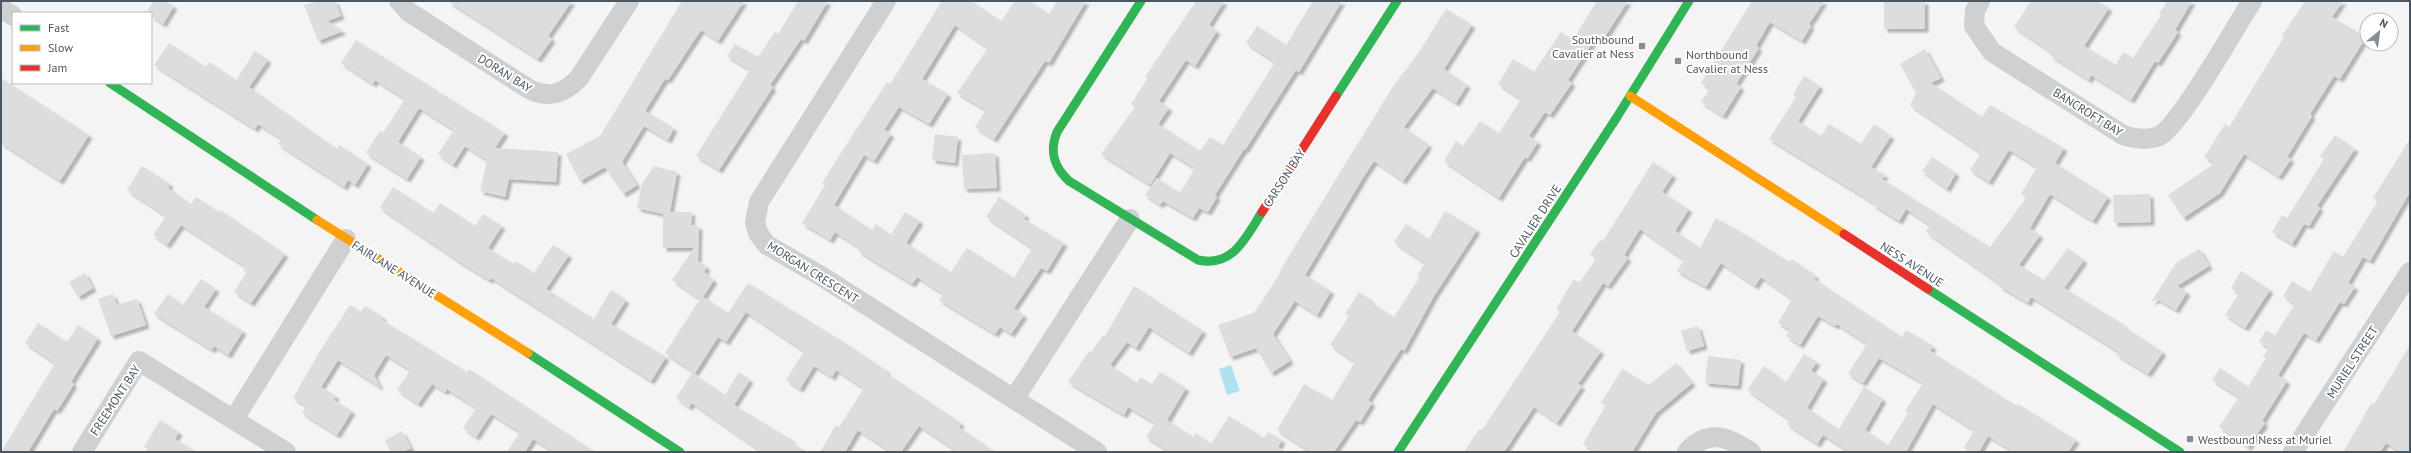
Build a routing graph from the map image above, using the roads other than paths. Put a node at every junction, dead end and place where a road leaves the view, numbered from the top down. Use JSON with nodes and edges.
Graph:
{"nodes":[{"id":1,"x":399,"y":1,"type":"edge"},
{"id":2,"x":629,"y":1,"type":"edge"},
{"id":3,"x":886,"y":1,"type":"edge"},
{"id":4,"x":1141,"y":1,"type":"edge"},
{"id":5,"x":1397,"y":1,"type":"edge"},
{"id":6,"x":1690,"y":1,"type":"edge"},
{"id":7,"x":1980,"y":1,"type":"edge"},
{"id":8,"x":2252,"y":1,"type":"edge"},
{"id":9,"x":1,"y":8,"type":"edge"},
{"id":10,"x":12,"y":15,"type":"edge"},
{"id":11,"x":112,"y":84,"type":"edge"},
{"id":12,"x":1630,"y":96,"type":"junction"},
{"id":13,"x":1130,"y":220,"type":"junction"},
{"id":14,"x":346,"y":239,"type":"junction"},
{"id":15,"x":2410,"y":272,"type":"edge"},
{"id":16,"x":1014,"y":399,"type":"junction"},
{"id":17,"x":234,"y":419,"type":"junction"},
{"id":18,"x":82,"y":452,"type":"edge"},
{"id":19,"x":286,"y":452,"type":"edge"},
{"id":20,"x":680,"y":452,"type":"edge"},
{"id":21,"x":1097,"y":452,"type":"edge"},
{"id":22,"x":1398,"y":452,"type":"edge"},
{"id":23,"x":1687,"y":452,"type":"edge"},
{"id":24,"x":1751,"y":452,"type":"edge"},
{"id":25,"x":2180,"y":452,"type":"edge"},
{"id":26,"x":2294,"y":452,"type":"edge"}],
"edges":[{"from":1,"to":2,"type":"street","name":"DORAN BAY"},
{"from":3,"to":16,"type":"street","name":"MORGAN CRESCENT"},
{"from":4,"to":13,"type":"street","name":"CARSON BAY"},
{"from":5,"to":13,"type":"street","name":"CARSON BAY"},
{"from":6,"to":12,"type":"street","name":"CAVALIER DRIVE"},
{"from":7,"to":8,"type":"street","name":"BANCROFT BAY"},
{"from":9,"to":10,"type":"street"},
{"from":11,"to":14,"type":"street","name":"FAIRLANE AVENUE"},
{"from":12,"to":22,"type":"street","name":"CAVALIER DRIVE"},
{"from":12,"to":25,"type":"street","name":"NESS AVENUE"},
{"from":13,"to":16,"type":"street"},
{"from":14,"to":17,"type":"street"},
{"from":14,"to":20,"type":"street","name":"FAIRLANE AVENUE"},
{"from":15,"to":26,"type":"street","name":"MURIEL STREET"},
{"from":16,"to":21,"type":"street","name":"MORGAN CRESCENT"},
{"from":17,"to":18,"type":"street","name":"FREEMONT BAY"},
{"from":17,"to":19,"type":"street","name":"FREEMONT BAY"},
{"from":23,"to":24,"type":"street"}]}
